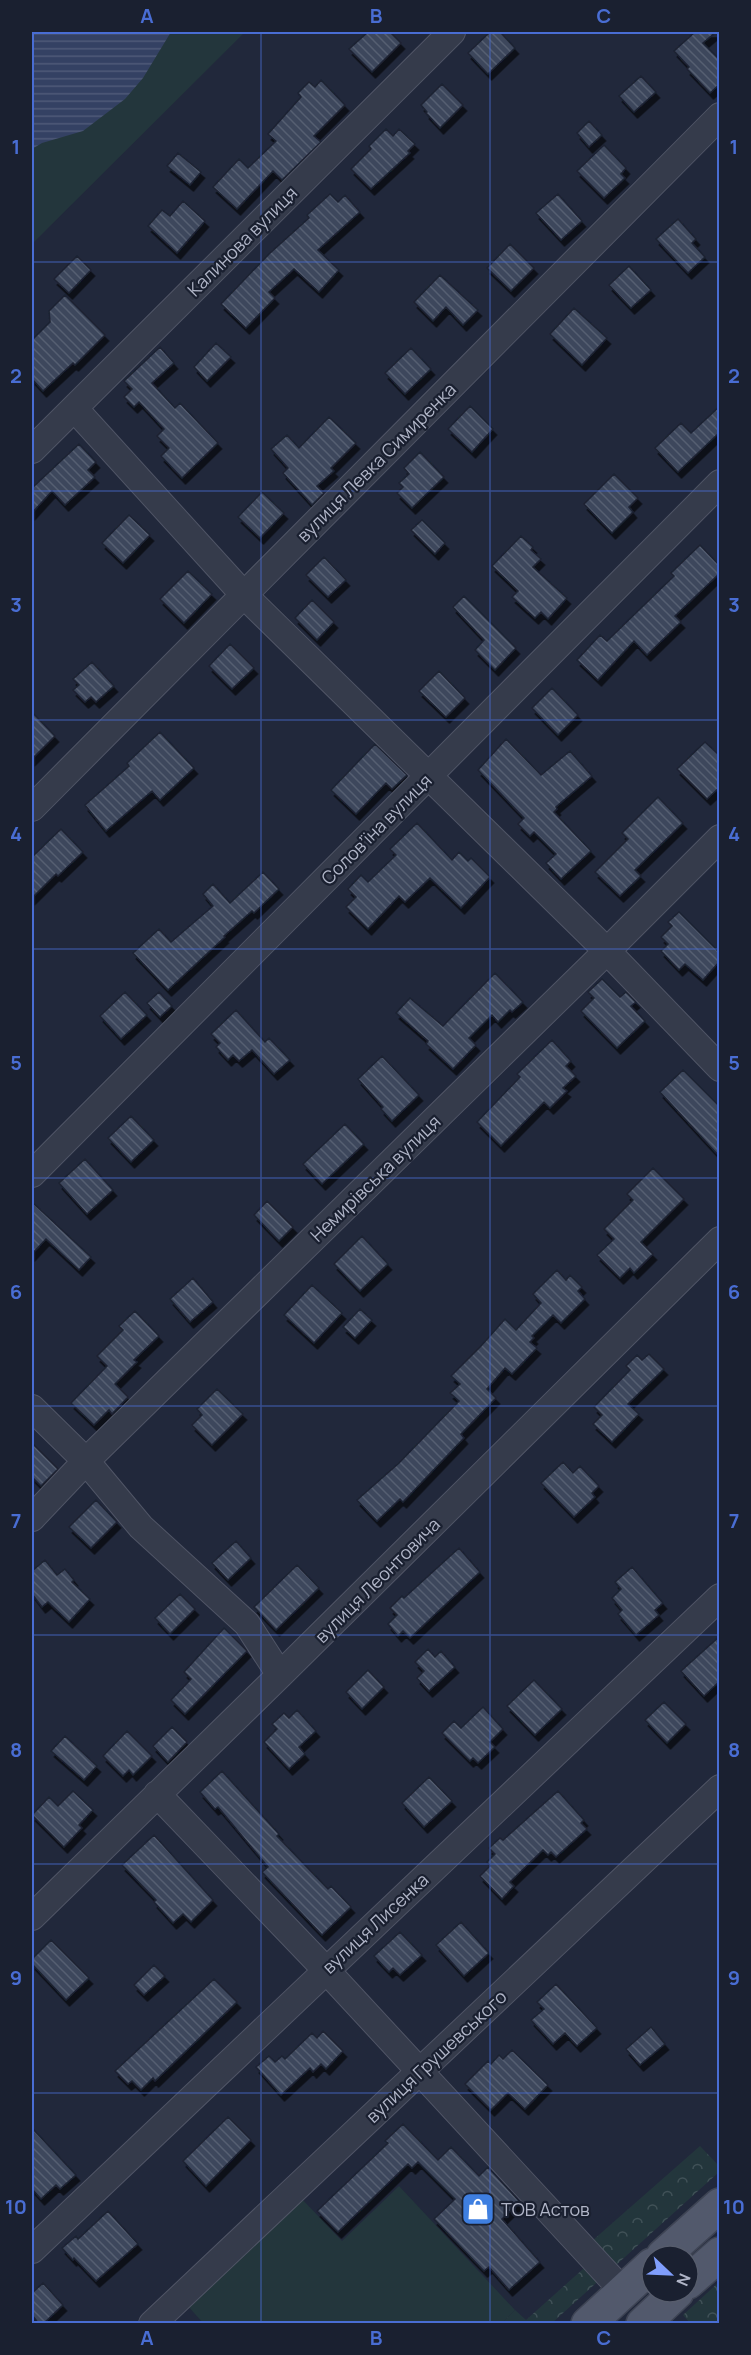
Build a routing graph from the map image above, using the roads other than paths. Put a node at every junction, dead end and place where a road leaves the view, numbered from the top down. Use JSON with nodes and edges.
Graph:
{"nodes":[{"id":1,"x":452,"y":32,"type":"edge"},
{"id":2,"x":720,"y":116,"type":"edge"},
{"id":3,"x":74,"y":408,"type":"junction"},
{"id":4,"x":32,"y":450,"type":"edge"},
{"id":5,"x":720,"y":483,"type":"edge"},
{"id":6,"x":244,"y":595,"type":"junction"},
{"id":7,"x":428,"y":776,"type":"junction"},
{"id":8,"x":32,"y":808,"type":"edge"},
{"id":9,"x":720,"y":838,"type":"edge"},
{"id":10,"x":607,"y":951,"type":"junction"},
{"id":11,"x":720,"y":1068,"type":"edge"},
{"id":12,"x":32,"y":1173,"type":"edge"},
{"id":13,"x":720,"y":1240,"type":"edge"},
{"id":14,"x":32,"y":1408,"type":"edge"},
{"id":15,"x":86,"y":1461,"type":"junction"},
{"id":16,"x":32,"y":1518,"type":"edge"},
{"id":17,"x":720,"y":1597,"type":"edge"},
{"id":18,"x":280,"y":1675,"type":"junction"},
{"id":19,"x":720,"y":1788,"type":"edge"},
{"id":20,"x":157,"y":1794,"type":"junction"},
{"id":21,"x":32,"y":1917,"type":"edge"},
{"id":22,"x":325,"y":1969,"type":"junction"},
{"id":23,"x":419,"y":2071,"type":"junction"},
{"id":24,"x":720,"y":2205,"type":"edge"},
{"id":25,"x":676,"y":2244,"type":"edge"},
{"id":26,"x":32,"y":2250,"type":"edge"},
{"id":27,"x":720,"y":2254,"type":"edge"},
{"id":28,"x":700,"y":2272,"type":"edge"},
{"id":29,"x":640,"y":2276,"type":"edge"},
{"id":30,"x":623,"y":2291,"type":"junction"},
{"id":31,"x":664,"y":2304,"type":"edge"},
{"id":32,"x":152,"y":2324,"type":"edge"},
{"id":33,"x":588,"y":2324,"type":"edge"},
{"id":34,"x":643,"y":2324,"type":"edge"}],
"edges":[{"from":1,"to":3,"type":"street","name":"Калинова вулиця"},
{"from":2,"to":6,"type":"street","name":"вулиця Левка Симиренка"},
{"from":3,"to":4,"type":"street","name":"Калинова вулиця"},
{"from":3,"to":6,"type":"street"},
{"from":5,"to":7,"type":"street","name":"Соловʼїна вулиця"},
{"from":6,"to":7,"type":"street"},
{"from":6,"to":8,"type":"street","name":"вулиця Левка Симиренка"},
{"from":7,"to":10,"type":"street"},
{"from":7,"to":12,"type":"street","name":"Соловʼїна вулиця"},
{"from":9,"to":10,"type":"street","name":"Немирівська вулиця"},
{"from":10,"to":11,"type":"street"},
{"from":10,"to":15,"type":"street","name":"Немирівська вулиця"},
{"from":13,"to":18,"type":"street","name":"вулиця Леонтовича"},
{"from":14,"to":15,"type":"street"},
{"from":15,"to":16,"type":"street","name":"Немирівська вулиця"},
{"from":15,"to":18,"type":"street"},
{"from":17,"to":22,"type":"street","name":"вулиця Лисенка"},
{"from":18,"to":20,"type":"street","name":"вулиця Леонтовича"},
{"from":19,"to":23,"type":"street","name":"вулиця Грушевського"},
{"from":20,"to":21,"type":"street","name":"вулиця Леонтовича"},
{"from":20,"to":22,"type":"street"},
{"from":22,"to":23,"type":"street"},
{"from":22,"to":26,"type":"street","name":"вулиця Лисенка"},
{"from":23,"to":30,"type":"street"},
{"from":23,"to":32,"type":"street","name":"вулиця Грушевського"},
{"from":24,"to":25,"type":"main road"},
{"from":27,"to":28,"type":"main road"},
{"from":29,"to":30,"type":"main road"},
{"from":30,"to":33,"type":"main road"},
{"from":31,"to":34,"type":"main road"}]}
